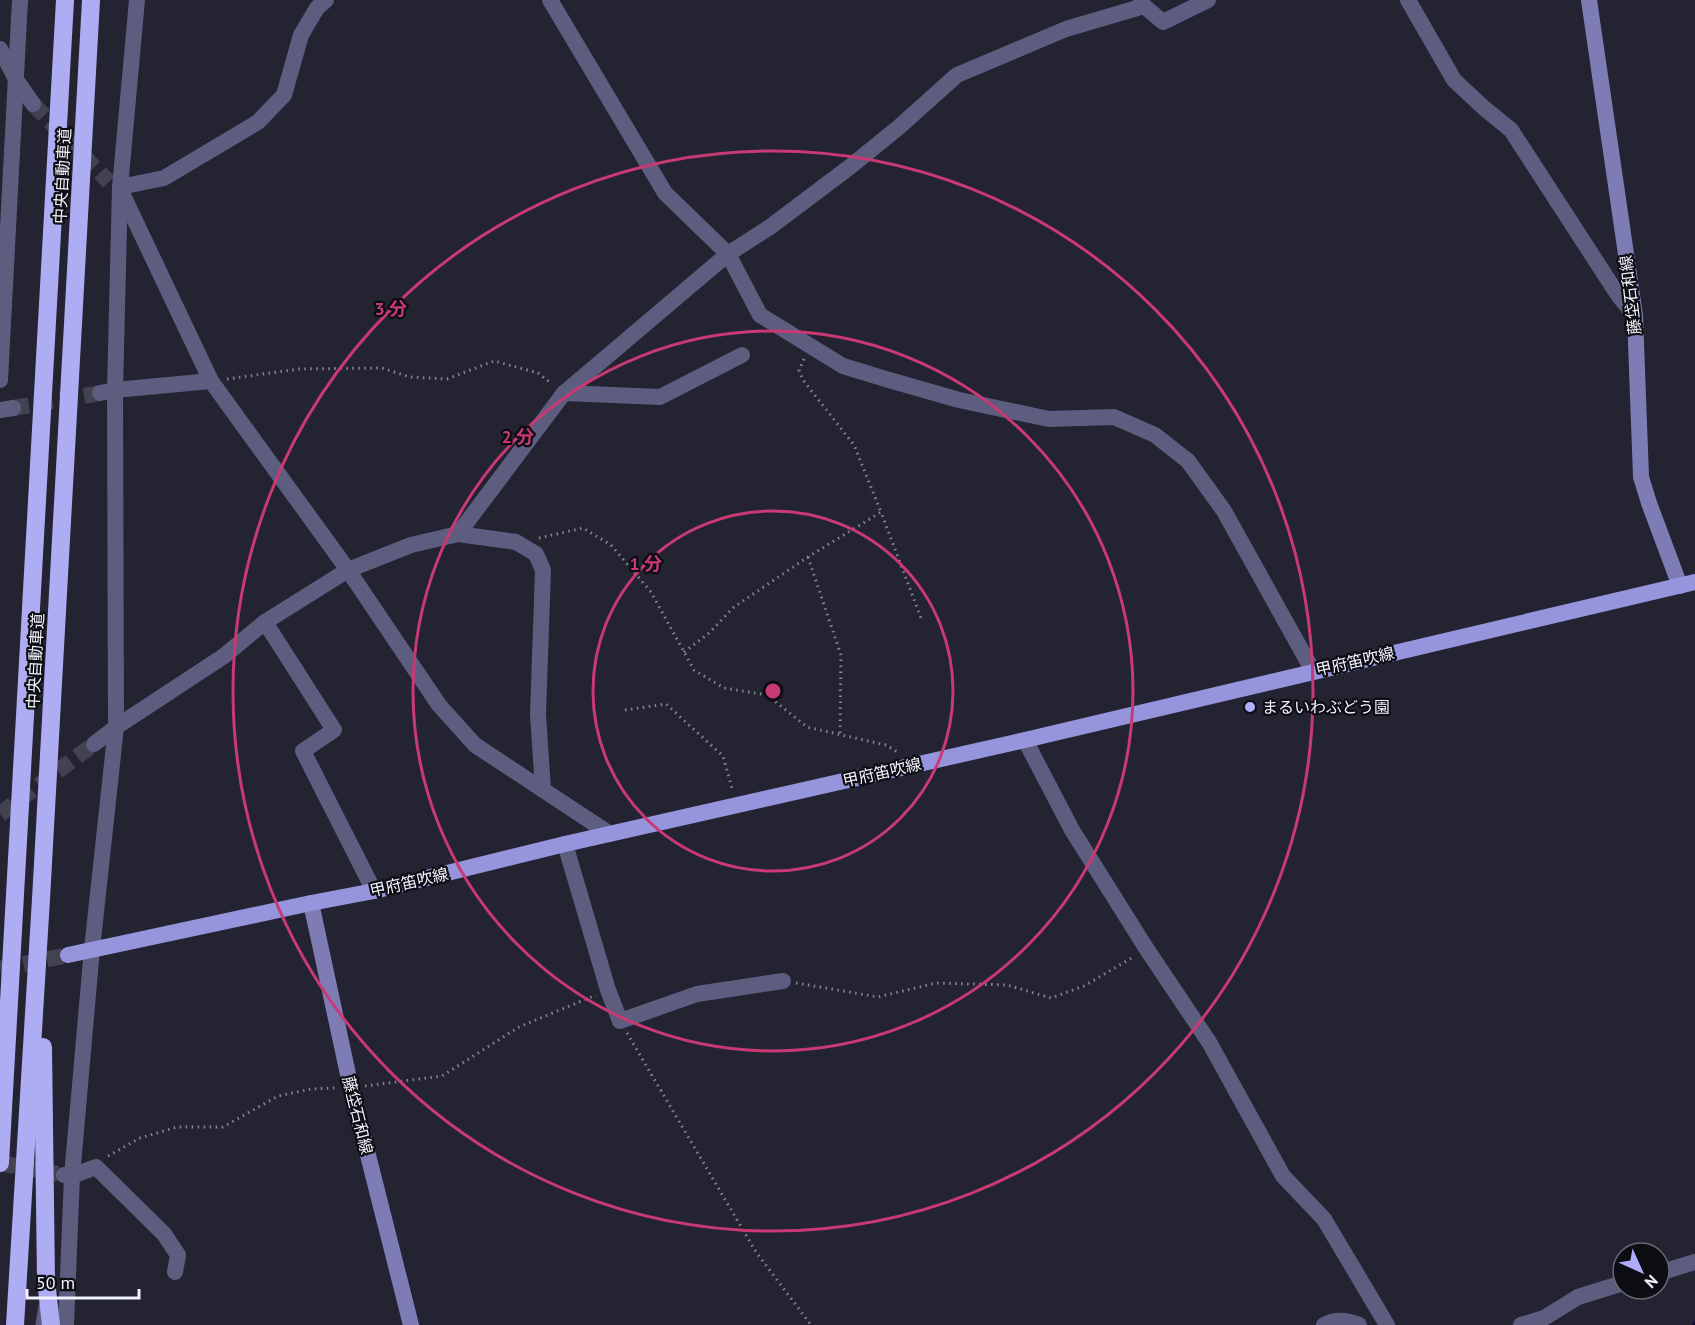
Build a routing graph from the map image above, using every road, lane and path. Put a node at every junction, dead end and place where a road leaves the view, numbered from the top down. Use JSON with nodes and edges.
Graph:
{"nodes":[{"id":1,"x":20,"y":0,"type":"edge"},
{"id":2,"x":65,"y":0,"type":"edge"},
{"id":3,"x":91,"y":0,"type":"edge"},
{"id":4,"x":137,"y":0,"type":"edge"},
{"id":5,"x":326,"y":0,"type":"edge"},
{"id":6,"x":550,"y":0,"type":"edge"},
{"id":7,"x":1208,"y":0,"type":"edge"},
{"id":8,"x":1408,"y":0,"type":"edge"},
{"id":9,"x":1589,"y":0,"type":"edge"},
{"id":10,"x":1143,"y":3,"type":"edge"},
{"id":11,"x":0,"y":49,"type":"edge"},
{"id":12,"x":16,"y":81,"type":"junction"},
{"id":13,"x":33,"y":104,"type":"tunnel mouth"},
{"id":14,"x":114,"y":185,"type":"junction"},
{"id":15,"x":728,"y":254,"type":"junction"},
{"id":16,"x":1635,"y":316,"type":"junction"},
{"id":17,"x":811,"y":346,"type":"junction"},
{"id":18,"x":742,"y":355,"type":"dead end"},
{"id":19,"x":0,"y":380,"type":"edge"},
{"id":20,"x":211,"y":381,"type":"junction"},
{"id":21,"x":107,"y":392,"type":"junction"},
{"id":22,"x":564,"y":393,"type":"junction"},
{"id":23,"x":881,"y":512,"type":"junction"},
{"id":24,"x":459,"y":534,"type":"junction"},
{"id":25,"x":516,"y":542,"type":"junction"},
{"id":26,"x":808,"y":557,"type":"junction"},
{"id":27,"x":348,"y":570,"type":"junction"},
{"id":28,"x":1688,"y":584,"type":"edge"},
{"id":29,"x":921,"y":618,"type":"dead end"},
{"id":30,"x":265,"y":622,"type":"junction"},
{"id":31,"x":684,"y":652,"type":"junction"},
{"id":32,"x":1313,"y":671,"type":"junction"},
{"id":33,"x":625,"y":710,"type":"dead end"},
{"id":34,"x":116,"y":727,"type":"junction"},
{"id":35,"x":840,"y":735,"type":"junction"},
{"id":36,"x":1025,"y":740,"type":"junction"},
{"id":37,"x":94,"y":744,"type":"tunnel mouth"},
{"id":38,"x":919,"y":764,"type":"junction"},
{"id":39,"x":543,"y":790,"type":"junction"},
{"id":40,"x":737,"y":805,"type":"junction"},
{"id":41,"x":610,"y":834,"type":"junction"},
{"id":42,"x":565,"y":844,"type":"junction"},
{"id":43,"x":374,"y":891,"type":"junction"},
{"id":44,"x":41,"y":899,"type":"junction"},
{"id":45,"x":311,"y":903,"type":"junction"},
{"id":46,"x":1146,"y":948,"type":"junction"},
{"id":47,"x":92,"y":949,"type":"junction"},
{"id":48,"x":68,"y":955,"type":"tunnel mouth"},
{"id":49,"x":783,"y":981,"type":"joint"},
{"id":50,"x":620,"y":1021,"type":"junction"},
{"id":51,"x":1,"y":1149,"type":"edge"},
{"id":52,"x":0,"y":1158,"type":"edge"},
{"id":53,"x":0,"y":1163,"type":"edge"},
{"id":54,"x":68,"y":1176,"type":"junction"},
{"id":55,"x":1695,"y":1262,"type":"edge"},
{"id":56,"x":1671,"y":1269,"type":"edge"},
{"id":57,"x":175,"y":1272,"type":"dead end"},
{"id":58,"x":46,"y":1280,"type":"junction"},
{"id":59,"x":1611,"y":1287,"type":"edge"},
{"id":60,"x":15,"y":1325,"type":"edge"},
{"id":61,"x":40,"y":1325,"type":"edge"},
{"id":62,"x":51,"y":1325,"type":"edge"},
{"id":63,"x":66,"y":1325,"type":"edge"},
{"id":64,"x":411,"y":1325,"type":"edge"},
{"id":65,"x":811,"y":1325,"type":"edge"},
{"id":66,"x":1324,"y":1325,"type":"edge"},
{"id":67,"x":1359,"y":1325,"type":"edge"},
{"id":68,"x":1387,"y":1325,"type":"edge"},
{"id":69,"x":1521,"y":1325,"type":"edge"}],
"edges":[{"from":1,"to":12,"type":"street"},
{"from":2,"to":51,"type":"highway","name":"中央自動車道"},
{"from":3,"to":44,"type":"highway","name":"中央自動車道"},
{"from":4,"to":14,"type":"street"},
{"from":5,"to":14,"type":"street"},
{"from":6,"to":15,"type":"street"},
{"from":7,"to":10,"type":"street"},
{"from":8,"to":16,"type":"street"},
{"from":9,"to":16,"type":"main road","name":"藤垈石和線"},
{"from":10,"to":15,"type":"street"},
{"from":11,"to":12,"type":"street"},
{"from":12,"to":13,"type":"street"},
{"from":12,"to":19,"type":"street"},
{"from":14,"to":20,"type":"street"},
{"from":14,"to":21,"type":"street"},
{"from":15,"to":17,"type":"street"},
{"from":15,"to":22,"type":"street"},
{"from":16,"to":28,"type":"main road","name":"藤垈石和線"},
{"from":17,"to":23,"type":"path"},
{"from":17,"to":32,"type":"street"},
{"from":18,"to":22,"type":"street"},
{"from":20,"to":21,"type":"street"},
{"from":20,"to":22,"type":"path"},
{"from":20,"to":27,"type":"street"},
{"from":21,"to":34,"type":"street"},
{"from":22,"to":24,"type":"street"},
{"from":23,"to":26,"type":"path"},
{"from":23,"to":29,"type":"path"},
{"from":24,"to":25,"type":"street"},
{"from":24,"to":27,"type":"street"},
{"from":25,"to":31,"type":"path"},
{"from":25,"to":39,"type":"street"},
{"from":26,"to":31,"type":"path"},
{"from":26,"to":35,"type":"path"},
{"from":27,"to":30,"type":"street"},
{"from":27,"to":39,"type":"street"},
{"from":28,"to":32,"type":"main road","name":"甲府笛吹線"},
{"from":30,"to":34,"type":"street"},
{"from":30,"to":43,"type":"street"},
{"from":31,"to":35,"type":"path"},
{"from":32,"to":36,"type":"main road","name":"甲府笛吹線"},
{"from":33,"to":40,"type":"path"},
{"from":34,"to":37,"type":"street"},
{"from":34,"to":47,"type":"street"},
{"from":35,"to":38,"type":"path"},
{"from":36,"to":38,"type":"main road","name":"甲府笛吹線"},
{"from":36,"to":46,"type":"street"},
{"from":38,"to":40,"type":"main road","name":"甲府笛吹線"},
{"from":39,"to":41,"type":"street"},
{"from":40,"to":41,"type":"main road","name":"甲府笛吹線"},
{"from":41,"to":42,"type":"main road","name":"甲府笛吹線"},
{"from":42,"to":43,"type":"main road","name":"甲府笛吹線"},
{"from":42,"to":50,"type":"street"},
{"from":43,"to":45,"type":"main road","name":"甲府笛吹線"},
{"from":44,"to":58,"type":"highway"},
{"from":44,"to":60,"type":"highway","name":"中央自動車道"},
{"from":45,"to":47,"type":"main road","name":"甲府笛吹線"},
{"from":45,"to":64,"type":"main road","name":"藤垈石和線"},
{"from":46,"to":49,"type":"path"},
{"from":46,"to":68,"type":"street"},
{"from":47,"to":48,"type":"main road","name":"甲府笛吹線"},
{"from":47,"to":54,"type":"street"},
{"from":49,"to":50,"type":"street"},
{"from":50,"to":65,"type":"path"},
{"from":51,"to":52,"type":"highway"},
{"from":51,"to":53,"type":"highway","name":"中央自動車道"},
{"from":54,"to":57,"type":"street"},
{"from":54,"to":63,"type":"street"},
{"from":55,"to":56,"type":"street"},
{"from":58,"to":61,"type":"lane"},
{"from":58,"to":62,"type":"highway"},
{"from":59,"to":69,"type":"street"},
{"from":66,"to":67,"type":"street"}]}
